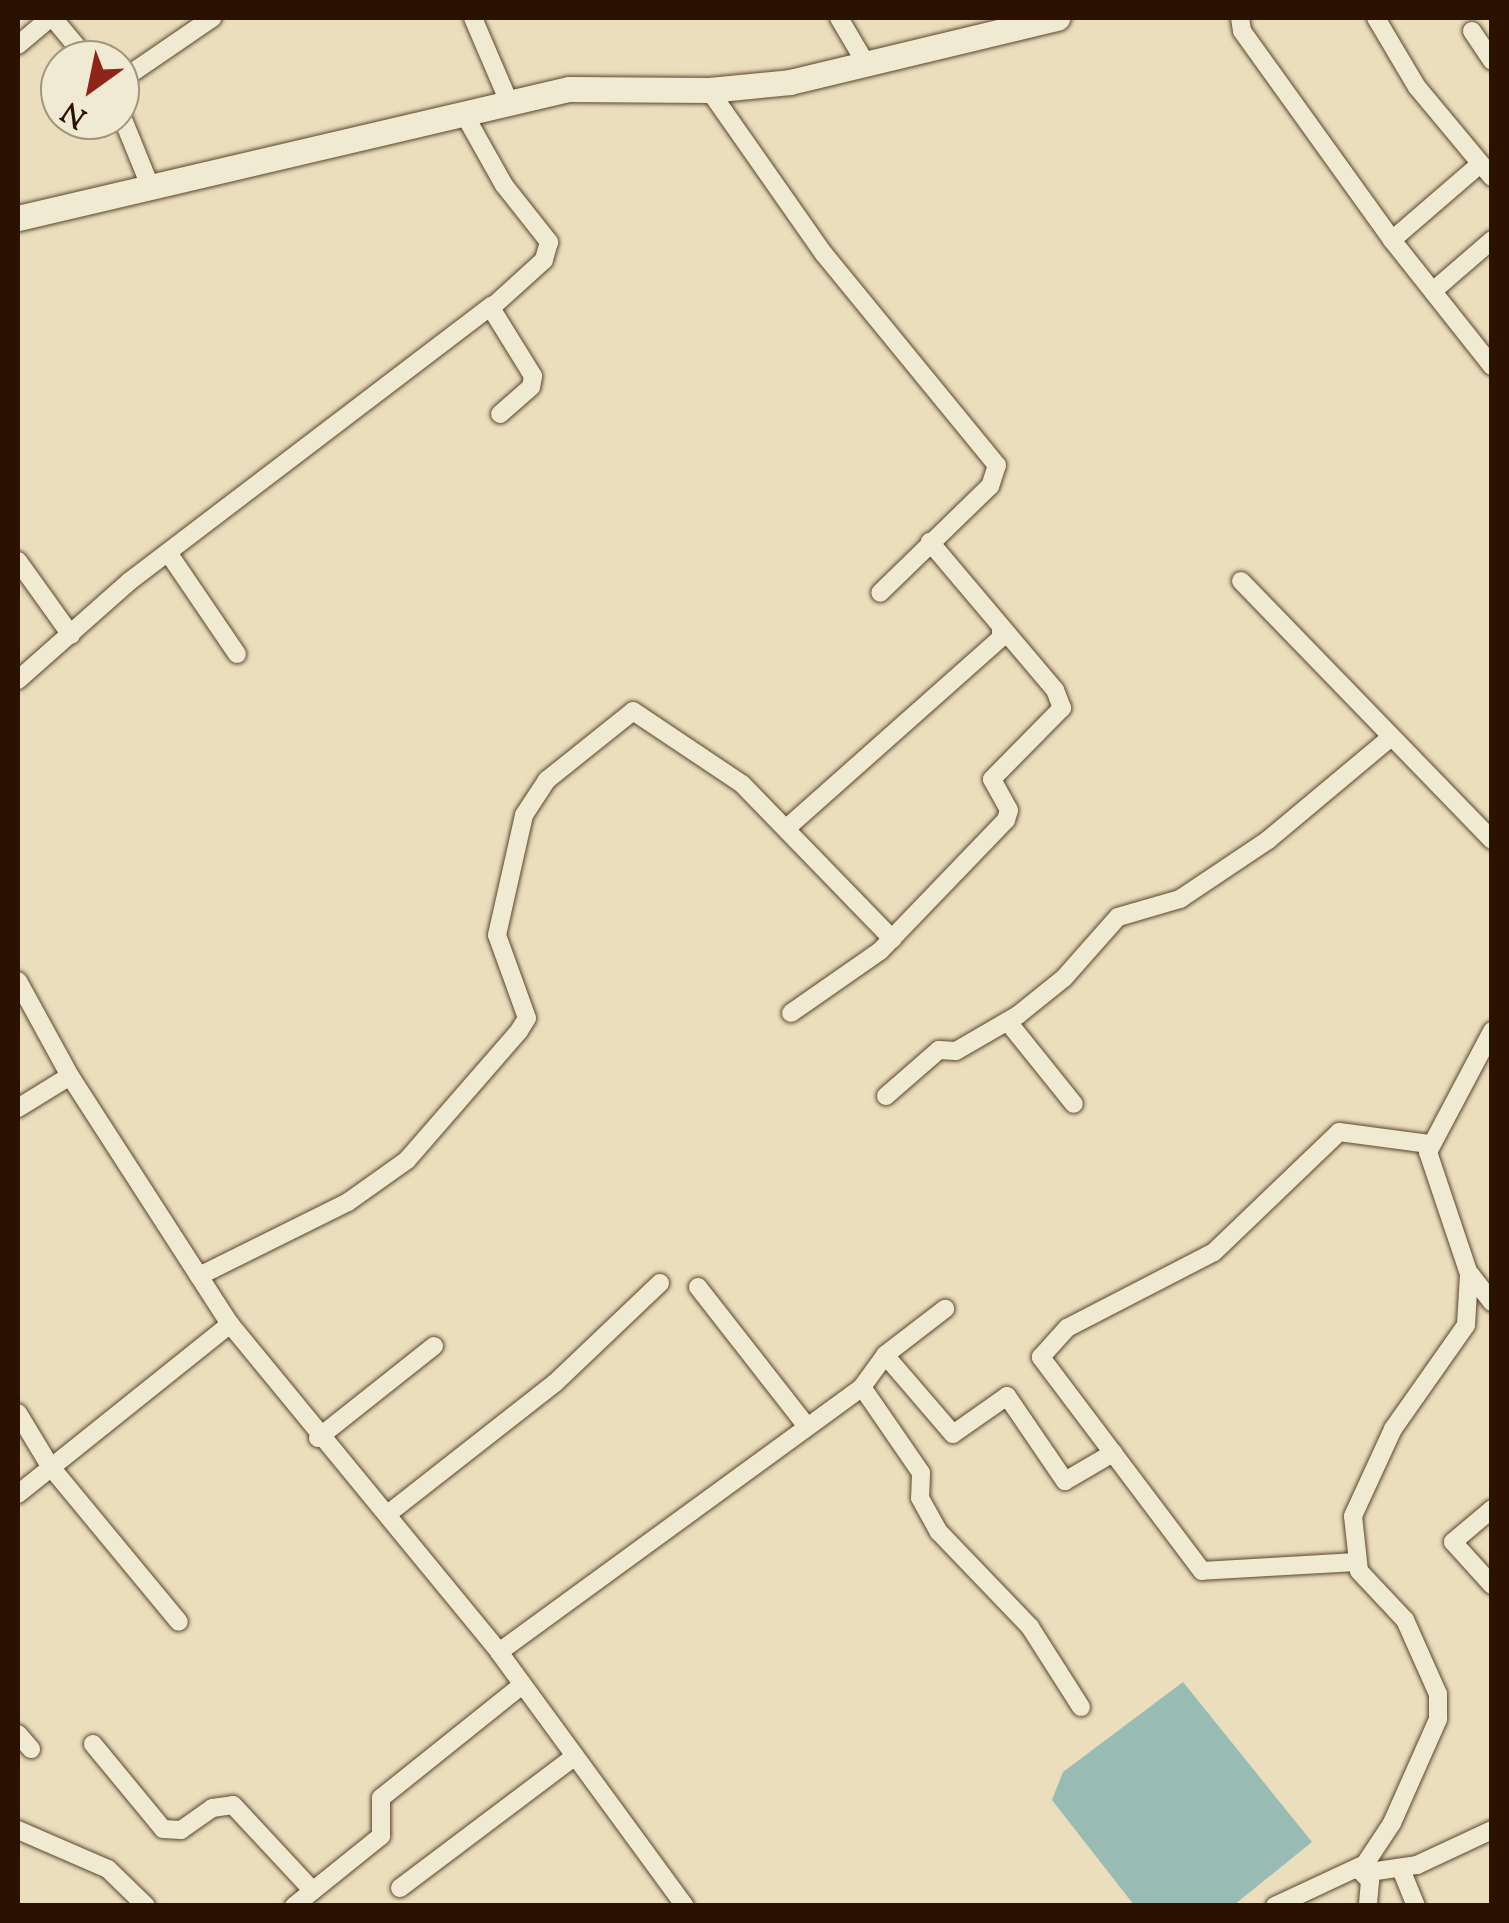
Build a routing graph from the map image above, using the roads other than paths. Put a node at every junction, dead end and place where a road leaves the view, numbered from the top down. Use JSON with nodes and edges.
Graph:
{"nodes":[{"id":1,"x":51,"y":18,"type":"edge"},
{"id":2,"x":212,"y":18,"type":"edge"},
{"id":3,"x":472,"y":18,"type":"edge"},
{"id":4,"x":840,"y":18,"type":"edge"},
{"id":5,"x":1057,"y":18,"type":"edge"},
{"id":6,"x":1240,"y":18,"type":"edge"},
{"id":7,"x":1376,"y":18,"type":"edge"},
{"id":8,"x":1472,"y":31,"type":"dead end"},
{"id":9,"x":70,"y":40,"type":"edge"},
{"id":10,"x":18,"y":44,"type":"edge"},
{"id":11,"x":1492,"y":61,"type":"edge"},
{"id":12,"x":865,"y":62,"type":"junction"},
{"id":13,"x":140,"y":67,"type":"edge"},
{"id":14,"x":709,"y":90,"type":"junction"},
{"id":15,"x":509,"y":102,"type":"junction"},
{"id":16,"x":463,"y":112,"type":"junction"},
{"id":17,"x":131,"y":140,"type":"edge"},
{"id":18,"x":1486,"y":170,"type":"edge"},
{"id":19,"x":150,"y":186,"type":"junction"},
{"id":20,"x":18,"y":218,"type":"edge"},
{"id":21,"x":1392,"y":240,"type":"junction"},
{"id":22,"x":1492,"y":240,"type":"edge"},
{"id":23,"x":1433,"y":291,"type":"junction"},
{"id":24,"x":492,"y":305,"type":"junction"},
{"id":25,"x":1492,"y":366,"type":"edge"},
{"id":26,"x":500,"y":414,"type":"dead end"},
{"id":27,"x":930,"y":542,"type":"junction"},
{"id":28,"x":169,"y":554,"type":"junction"},
{"id":29,"x":18,"y":561,"type":"edge"},
{"id":30,"x":1241,"y":581,"type":"dead end"},
{"id":31,"x":880,"y":593,"type":"dead end"},
{"id":32,"x":71,"y":634,"type":"junction"},
{"id":33,"x":1003,"y":634,"type":"junction"},
{"id":34,"x":237,"y":654,"type":"dead end"},
{"id":35,"x":18,"y":680,"type":"edge"},
{"id":36,"x":1390,"y":738,"type":"junction"},
{"id":37,"x":789,"y":826,"type":"junction"},
{"id":38,"x":1492,"y":840,"type":"edge"},
{"id":39,"x":892,"y":939,"type":"junction"},
{"id":40,"x":18,"y":982,"type":"edge"},
{"id":41,"x":790,"y":1012,"type":"dead end"},
{"id":42,"x":1008,"y":1022,"type":"junction"},
{"id":43,"x":1492,"y":1031,"type":"edge"},
{"id":44,"x":70,"y":1076,"type":"junction"},
{"id":45,"x":886,"y":1096,"type":"dead end"},
{"id":46,"x":1074,"y":1104,"type":"dead end"},
{"id":47,"x":18,"y":1108,"type":"edge"},
{"id":48,"x":1429,"y":1144,"type":"junction"},
{"id":49,"x":1470,"y":1274,"type":"junction"},
{"id":50,"x":199,"y":1276,"type":"junction"},
{"id":51,"x":660,"y":1283,"type":"dead end"},
{"id":52,"x":698,"y":1288,"type":"dead end"},
{"id":53,"x":1492,"y":1302,"type":"edge"},
{"id":54,"x":946,"y":1309,"type":"dead end"},
{"id":55,"x":230,"y":1324,"type":"junction"},
{"id":56,"x":434,"y":1346,"type":"dead end"},
{"id":57,"x":885,"y":1355,"type":"junction"},
{"id":58,"x":862,"y":1387,"type":"junction"},
{"id":59,"x":18,"y":1413,"type":"edge"},
{"id":60,"x":806,"y":1424,"type":"junction"},
{"id":61,"x":318,"y":1438,"type":"junction"},
{"id":62,"x":1113,"y":1453,"type":"junction"},
{"id":63,"x":50,"y":1466,"type":"junction"},
{"id":64,"x":18,"y":1494,"type":"edge"},
{"id":65,"x":1492,"y":1508,"type":"edge"},
{"id":66,"x":388,"y":1514,"type":"junction"},
{"id":67,"x":1356,"y":1562,"type":"junction"},
{"id":68,"x":1492,"y":1586,"type":"edge"},
{"id":69,"x":179,"y":1622,"type":"dead end"},
{"id":70,"x":499,"y":1652,"type":"junction"},
{"id":71,"x":522,"y":1685,"type":"junction"},
{"id":72,"x":1081,"y":1707,"type":"dead end"},
{"id":73,"x":18,"y":1734,"type":"edge"},
{"id":74,"x":93,"y":1744,"type":"dead end"},
{"id":75,"x":31,"y":1750,"type":"dead end"},
{"id":76,"x":574,"y":1756,"type":"junction"},
{"id":77,"x":18,"y":1830,"type":"edge"},
{"id":78,"x":1492,"y":1830,"type":"edge"},
{"id":79,"x":1401,"y":1869,"type":"junction"},
{"id":80,"x":1360,"y":1870,"type":"junction"},
{"id":81,"x":400,"y":1888,"type":"dead end"},
{"id":82,"x":312,"y":1890,"type":"junction"},
{"id":83,"x":146,"y":1906,"type":"edge"},
{"id":84,"x":294,"y":1906,"type":"edge"},
{"id":85,"x":685,"y":1906,"type":"edge"},
{"id":86,"x":1275,"y":1906,"type":"edge"},
{"id":87,"x":1368,"y":1906,"type":"edge"},
{"id":88,"x":1416,"y":1906,"type":"edge"}],
"edges":[{"from":1,"to":9,"type":"street"},
{"from":1,"to":10,"type":"street"},
{"from":2,"to":13,"type":"street"},
{"from":3,"to":15,"type":"street"},
{"from":4,"to":12,"type":"street"},
{"from":5,"to":12,"type":"street"},
{"from":6,"to":21,"type":"street"},
{"from":7,"to":18,"type":"street"},
{"from":8,"to":11,"type":"street"},
{"from":12,"to":14,"type":"street"},
{"from":14,"to":15,"type":"street"},
{"from":14,"to":27,"type":"street"},
{"from":15,"to":16,"type":"street"},
{"from":16,"to":19,"type":"street"},
{"from":16,"to":24,"type":"street"},
{"from":17,"to":19,"type":"street"},
{"from":18,"to":21,"type":"street"},
{"from":19,"to":20,"type":"street"},
{"from":21,"to":23,"type":"street"},
{"from":22,"to":23,"type":"street"},
{"from":23,"to":25,"type":"street"},
{"from":24,"to":26,"type":"street"},
{"from":24,"to":28,"type":"street"},
{"from":27,"to":31,"type":"street"},
{"from":27,"to":33,"type":"street"},
{"from":28,"to":32,"type":"street"},
{"from":28,"to":34,"type":"street"},
{"from":29,"to":32,"type":"street"},
{"from":30,"to":36,"type":"street"},
{"from":32,"to":35,"type":"street"},
{"from":33,"to":37,"type":"street"},
{"from":33,"to":39,"type":"street"},
{"from":36,"to":38,"type":"street"},
{"from":36,"to":42,"type":"street"},
{"from":37,"to":39,"type":"street"},
{"from":37,"to":50,"type":"street"},
{"from":39,"to":41,"type":"street"},
{"from":40,"to":44,"type":"street"},
{"from":42,"to":45,"type":"street"},
{"from":42,"to":46,"type":"street"},
{"from":43,"to":48,"type":"street"},
{"from":44,"to":47,"type":"street"},
{"from":44,"to":50,"type":"street"},
{"from":48,"to":49,"type":"street"},
{"from":48,"to":62,"type":"street"},
{"from":49,"to":53,"type":"street"},
{"from":49,"to":67,"type":"street"},
{"from":50,"to":55,"type":"street"},
{"from":51,"to":66,"type":"street"},
{"from":52,"to":60,"type":"street"},
{"from":54,"to":57,"type":"street"},
{"from":55,"to":61,"type":"street"},
{"from":55,"to":63,"type":"street"},
{"from":56,"to":61,"type":"street"},
{"from":57,"to":58,"type":"street"},
{"from":57,"to":62,"type":"street"},
{"from":58,"to":60,"type":"street"},
{"from":58,"to":72,"type":"street"},
{"from":59,"to":63,"type":"street"},
{"from":60,"to":70,"type":"street"},
{"from":61,"to":66,"type":"street"},
{"from":62,"to":67,"type":"street"},
{"from":63,"to":64,"type":"street"},
{"from":63,"to":69,"type":"street"},
{"from":65,"to":68,"type":"street"},
{"from":66,"to":70,"type":"street"},
{"from":67,"to":80,"type":"street"},
{"from":70,"to":71,"type":"street"},
{"from":71,"to":76,"type":"street"},
{"from":71,"to":82,"type":"street"},
{"from":73,"to":75,"type":"street"},
{"from":74,"to":82,"type":"street"},
{"from":76,"to":81,"type":"street"},
{"from":76,"to":85,"type":"street"},
{"from":77,"to":83,"type":"street"},
{"from":78,"to":79,"type":"street"},
{"from":79,"to":80,"type":"street"},
{"from":79,"to":88,"type":"street"},
{"from":80,"to":86,"type":"street"},
{"from":80,"to":87,"type":"street"},
{"from":82,"to":84,"type":"street"}]}
